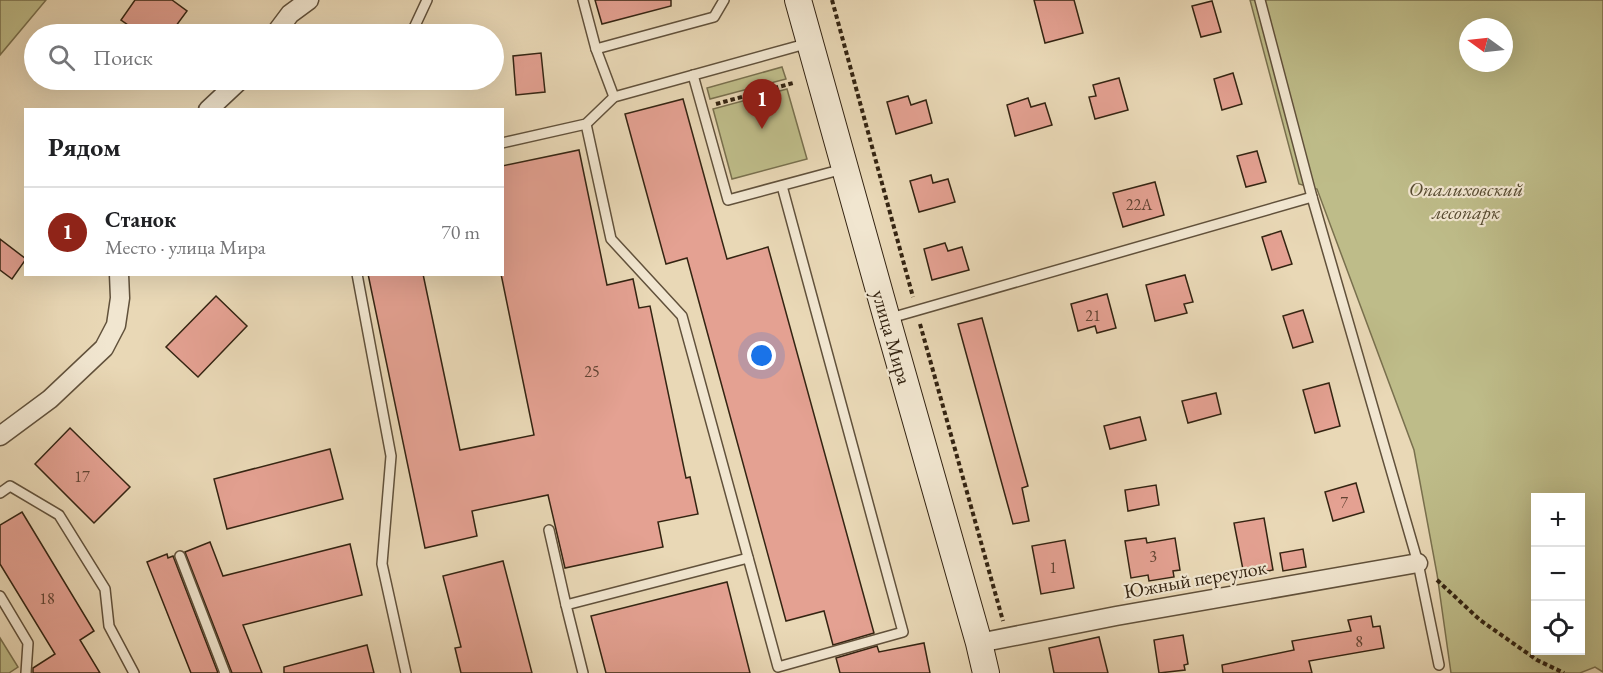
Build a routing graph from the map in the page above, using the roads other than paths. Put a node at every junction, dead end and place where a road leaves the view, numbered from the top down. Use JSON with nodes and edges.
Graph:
{"nodes":[{"id":1,"x":309,"y":0,"type":"edge"},
{"id":2,"x":427,"y":0,"type":"edge"},
{"id":3,"x":583,"y":0,"type":"edge"},
{"id":4,"x":724,"y":0,"type":"edge"},
{"id":5,"x":798,"y":0,"type":"edge"},
{"id":6,"x":1260,"y":0,"type":"edge"},
{"id":7,"x":283,"y":24,"type":"edge"},
{"id":8,"x":416,"y":24,"type":"edge"},
{"id":9,"x":810,"y":43,"type":"junction"},
{"id":10,"x":596,"y":49,"type":"junction"},
{"id":11,"x":693,"y":75,"type":"junction"},
{"id":12,"x":229,"y":90,"type":"edge"},
{"id":13,"x":614,"y":97,"type":"junction"},
{"id":14,"x":210,"y":108,"type":"edge"},
{"id":15,"x":586,"y":124,"type":"junction"},
{"id":16,"x":504,"y":143,"type":"edge"},
{"id":17,"x":845,"y":168,"type":"junction"},
{"id":18,"x":782,"y":186,"type":"junction"},
{"id":19,"x":1312,"y":197,"type":"junction"},
{"id":20,"x":119,"y":276,"type":"edge"},
{"id":21,"x":357,"y":276,"type":"edge"},
{"id":22,"x":886,"y":319,"type":"junction"},
{"id":23,"x":0,"y":436,"type":"edge"},
{"id":24,"x":0,"y":493,"type":"edge"},
{"id":25,"x":549,"y":530,"type":"dead end"},
{"id":26,"x":180,"y":556,"type":"dead end"},
{"id":27,"x":748,"y":558,"type":"junction"},
{"id":28,"x":1418,"y":563,"type":"junction"},
{"id":29,"x":0,"y":596,"type":"edge"},
{"id":30,"x":566,"y":605,"type":"junction"},
{"id":31,"x":979,"y":643,"type":"junction"},
{"id":32,"x":1439,"y":664,"type":"dead end"},
{"id":33,"x":26,"y":673,"type":"edge"},
{"id":34,"x":134,"y":673,"type":"edge"},
{"id":35,"x":225,"y":673,"type":"edge"},
{"id":36,"x":406,"y":673,"type":"edge"},
{"id":37,"x":583,"y":673,"type":"edge"},
{"id":38,"x":986,"y":673,"type":"edge"}],
"edges":[{"from":1,"to":7,"type":"street"},
{"from":2,"to":8,"type":"lane"},
{"from":3,"to":10,"type":"lane"},
{"from":4,"to":10,"type":"lane"},
{"from":5,"to":9,"type":"street","name":"улица Мира"},
{"from":6,"to":19,"type":"lane"},
{"from":9,"to":11,"type":"lane"},
{"from":9,"to":17,"type":"street","name":"улица Мира"},
{"from":10,"to":13,"type":"lane"},
{"from":11,"to":13,"type":"lane"},
{"from":11,"to":18,"type":"lane"},
{"from":12,"to":14,"type":"street"},
{"from":13,"to":15,"type":"lane"},
{"from":15,"to":16,"type":"lane"},
{"from":15,"to":27,"type":"lane"},
{"from":17,"to":18,"type":"lane"},
{"from":17,"to":22,"type":"street","name":"улица Мира"},
{"from":18,"to":27,"type":"lane"},
{"from":19,"to":22,"type":"lane"},
{"from":19,"to":28,"type":"lane"},
{"from":20,"to":23,"type":"street"},
{"from":21,"to":36,"type":"lane"},
{"from":22,"to":31,"type":"street","name":"улица Мира"},
{"from":24,"to":34,"type":"lane"},
{"from":25,"to":30,"type":"lane"},
{"from":26,"to":35,"type":"lane"},
{"from":27,"to":30,"type":"lane"},
{"from":28,"to":31,"type":"street","name":"Южный переулок"},
{"from":28,"to":32,"type":"lane"},
{"from":29,"to":33,"type":"lane"},
{"from":30,"to":37,"type":"lane"},
{"from":31,"to":38,"type":"street","name":"улица Мира"}]}
